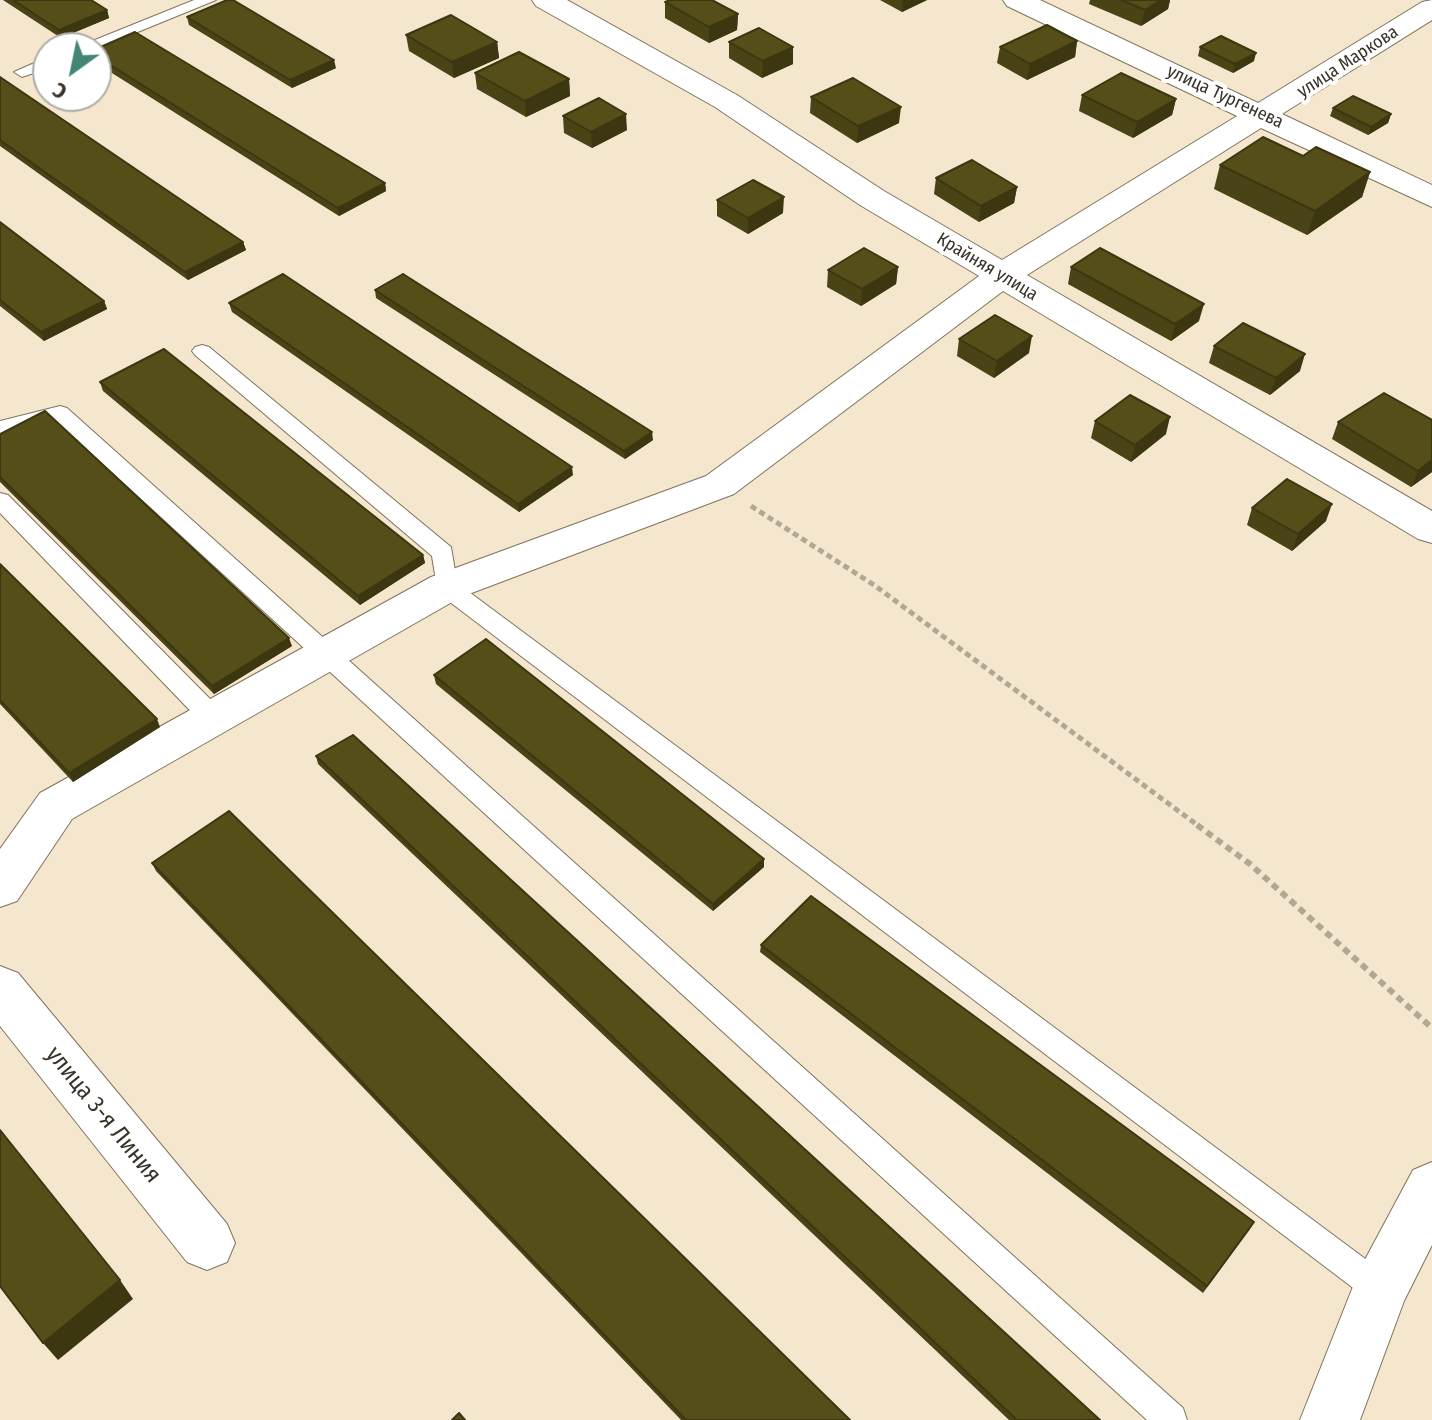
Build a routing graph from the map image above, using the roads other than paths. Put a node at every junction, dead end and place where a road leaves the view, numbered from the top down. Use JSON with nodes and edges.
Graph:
{"nodes":[{"id":1,"x":208,"y":0,"type":"edge"},
{"id":2,"x":546,"y":0,"type":"edge"},
{"id":3,"x":1017,"y":0,"type":"edge"},
{"id":4,"x":1432,"y":8,"type":"edge"},
{"id":5,"x":112,"y":37,"type":"edge"},
{"id":6,"x":32,"y":68,"type":"edge"},
{"id":7,"x":22,"y":72,"type":"dead end"},
{"id":8,"x":1264,"y":116,"type":"junction"},
{"id":9,"x":1432,"y":197,"type":"edge"},
{"id":10,"x":1001,"y":276,"type":"junction"},
{"id":11,"x":202,"y":351,"type":"dead end"},
{"id":12,"x":0,"y":428,"type":"edge"},
{"id":13,"x":0,"y":500,"type":"edge"},
{"id":14,"x":1432,"y":529,"type":"edge"},
{"id":15,"x":446,"y":587,"type":"junction"},
{"id":16,"x":325,"y":655,"type":"junction"},
{"id":17,"x":213,"y":718,"type":"junction"},
{"id":18,"x":0,"y":887,"type":"edge"},
{"id":19,"x":0,"y":988,"type":"edge"},
{"id":20,"x":1432,"y":1188,"type":"edge"},
{"id":21,"x":207,"y":1243,"type":"dead end"},
{"id":22,"x":1380,"y":1289,"type":"junction"},
{"id":23,"x":1171,"y":1420,"type":"edge"},
{"id":24,"x":1330,"y":1420,"type":"edge"}],
"edges":[{"from":1,"to":5,"type":"lane"},
{"from":2,"to":10,"type":"street","name":"Крайняя улица"},
{"from":3,"to":8,"type":"street","name":"улица Тургенева"},
{"from":4,"to":8,"type":"street","name":"улица Маркова"},
{"from":6,"to":7,"type":"lane"},
{"from":8,"to":9,"type":"street","name":"улица Тургенева"},
{"from":8,"to":10,"type":"street","name":"улица Маркова"},
{"from":10,"to":14,"type":"street","name":"Крайняя улица"},
{"from":10,"to":15,"type":"street","name":"улица Маркова"},
{"from":11,"to":15,"type":"lane"},
{"from":12,"to":16,"type":"lane"},
{"from":13,"to":17,"type":"lane"},
{"from":15,"to":16,"type":"street","name":"улица Маркова"},
{"from":15,"to":22,"type":"lane"},
{"from":16,"to":17,"type":"street","name":"улица Маркова"},
{"from":16,"to":23,"type":"lane"},
{"from":17,"to":18,"type":"street","name":"улица Маркова"},
{"from":19,"to":21,"type":"street","name":"улица 3-я Линия"},
{"from":20,"to":22,"type":"street"},
{"from":22,"to":24,"type":"street"}]}
